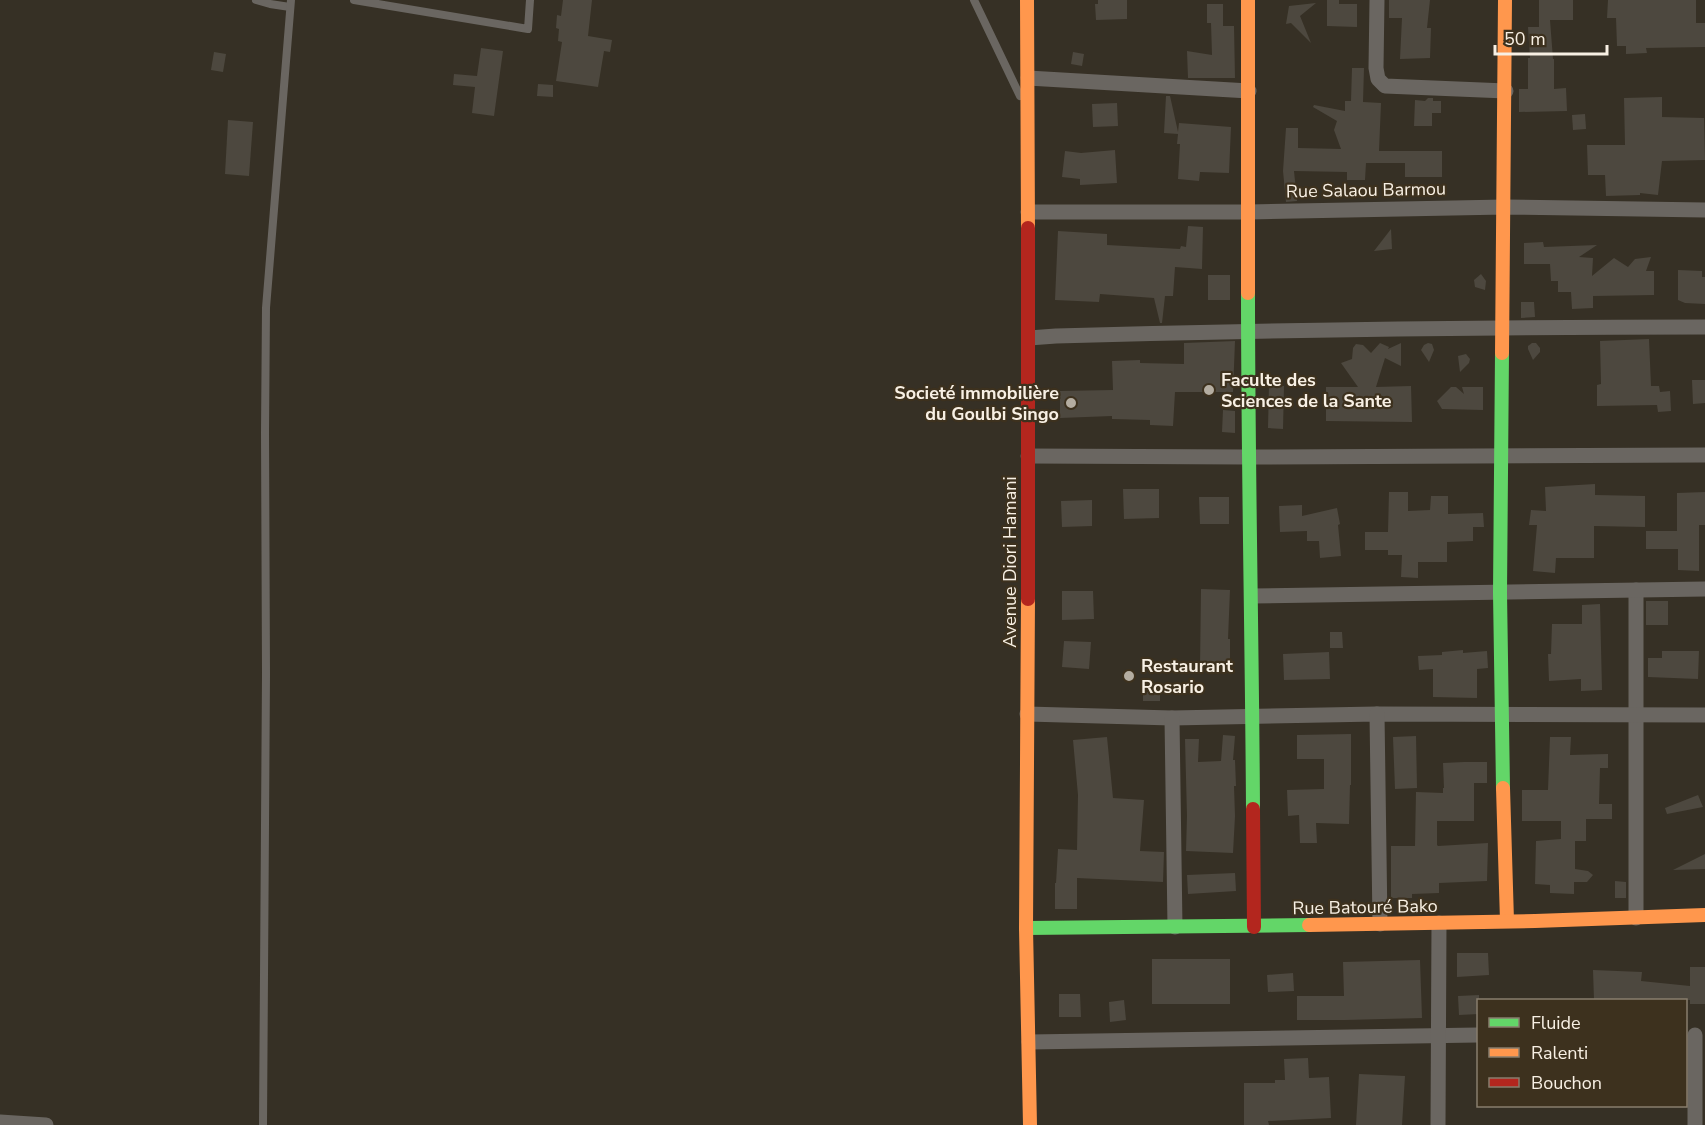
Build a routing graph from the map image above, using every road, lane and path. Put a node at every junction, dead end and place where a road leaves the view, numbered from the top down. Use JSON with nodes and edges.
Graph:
{"nodes":[{"id":1,"x":256,"y":0,"type":"edge"},
{"id":2,"x":354,"y":0,"type":"edge"},
{"id":3,"x":530,"y":0,"type":"edge"},
{"id":4,"x":974,"y":0,"type":"edge"},
{"id":5,"x":1027,"y":0,"type":"edge"},
{"id":6,"x":1248,"y":0,"type":"edge"},
{"id":7,"x":1377,"y":0,"type":"edge"},
{"id":8,"x":1505,"y":0,"type":"edge"},
{"id":9,"x":290,"y":4,"type":"edge"},
{"id":10,"x":1028,"y":78,"type":"junction"},
{"id":11,"x":1249,"y":91,"type":"junction"},
{"id":12,"x":1506,"y":91,"type":"junction"},
{"id":13,"x":1028,"y":114,"type":"junction"},
{"id":14,"x":1505,"y":207,"type":"junction"},
{"id":15,"x":1705,"y":210,"type":"edge"},
{"id":16,"x":1028,"y":212,"type":"junction"},
{"id":17,"x":1249,"y":212,"type":"junction"},
{"id":18,"x":1502,"y":327,"type":"junction"},
{"id":19,"x":1705,"y":327,"type":"edge"},
{"id":20,"x":1249,"y":331,"type":"junction"},
{"id":21,"x":1029,"y":338,"type":"junction"},
{"id":22,"x":1705,"y":455,"type":"edge"},
{"id":23,"x":1028,"y":456,"type":"junction"},
{"id":24,"x":1501,"y":456,"type":"junction"},
{"id":25,"x":1248,"y":457,"type":"junction"},
{"id":26,"x":1705,"y":590,"type":"edge"},
{"id":27,"x":1635,"y":591,"type":"junction"},
{"id":28,"x":1500,"y":592,"type":"junction"},
{"id":29,"x":1252,"y":596,"type":"junction"},
{"id":30,"x":1501,"y":713,"type":"junction"},
{"id":31,"x":1027,"y":714,"type":"junction"},
{"id":32,"x":1377,"y":714,"type":"junction"},
{"id":33,"x":1705,"y":714,"type":"edge"},
{"id":34,"x":1637,"y":716,"type":"junction"},
{"id":35,"x":1253,"y":717,"type":"junction"},
{"id":36,"x":1172,"y":718,"type":"junction"},
{"id":37,"x":1705,"y":915,"type":"edge"},
{"id":38,"x":1636,"y":918,"type":"junction"},
{"id":39,"x":1507,"y":921,"type":"junction"},
{"id":40,"x":1439,"y":923,"type":"junction"},
{"id":41,"x":1380,"y":924,"type":"junction"},
{"id":42,"x":1175,"y":927,"type":"junction"},
{"id":43,"x":1254,"y":927,"type":"junction"},
{"id":44,"x":1026,"y":928,"type":"junction"},
{"id":45,"x":1439,"y":1035,"type":"junction"},
{"id":46,"x":1477,"y":1035,"type":"edge"},
{"id":47,"x":1695,"y":1035,"type":"edge"},
{"id":48,"x":1029,"y":1042,"type":"junction"},
{"id":49,"x":0,"y":1122,"type":"edge"},
{"id":50,"x":46,"y":1125,"type":"edge"},
{"id":51,"x":263,"y":1125,"type":"edge"},
{"id":52,"x":1030,"y":1125,"type":"edge"},
{"id":53,"x":1438,"y":1125,"type":"edge"},
{"id":54,"x":1695,"y":1125,"type":"edge"}],
"edges":[{"from":1,"to":9,"type":"lane"},
{"from":2,"to":3,"type":"lane"},
{"from":4,"to":13,"type":"lane"},
{"from":5,"to":10,"type":"street","name":"Avenue Diori Hamani"},
{"from":6,"to":11,"type":"street"},
{"from":7,"to":12,"type":"street"},
{"from":8,"to":12,"type":"street"},
{"from":9,"to":51,"type":"lane"},
{"from":10,"to":11,"type":"street"},
{"from":10,"to":13,"type":"street","name":"Avenue Diori Hamani"},
{"from":11,"to":17,"type":"street"},
{"from":12,"to":14,"type":"street"},
{"from":13,"to":16,"type":"street","name":"Avenue Diori Hamani"},
{"from":14,"to":15,"type":"street","name":"Rue Salaou Barmou"},
{"from":14,"to":17,"type":"street","name":"Rue Salaou Barmou"},
{"from":14,"to":18,"type":"street"},
{"from":16,"to":17,"type":"street","name":"Rue Salaou Barmou"},
{"from":16,"to":21,"type":"street","name":"Avenue Diori Hamani"},
{"from":17,"to":20,"type":"street"},
{"from":18,"to":19,"type":"street"},
{"from":18,"to":20,"type":"street"},
{"from":18,"to":24,"type":"street"},
{"from":20,"to":21,"type":"street"},
{"from":20,"to":25,"type":"street"},
{"from":21,"to":23,"type":"street","name":"Avenue Diori Hamani"},
{"from":22,"to":24,"type":"street"},
{"from":23,"to":25,"type":"street"},
{"from":23,"to":31,"type":"street","name":"Avenue Diori Hamani"},
{"from":24,"to":25,"type":"street"},
{"from":24,"to":28,"type":"street"},
{"from":25,"to":29,"type":"street"},
{"from":26,"to":27,"type":"street"},
{"from":27,"to":28,"type":"street"},
{"from":27,"to":34,"type":"street"},
{"from":28,"to":29,"type":"street"},
{"from":28,"to":30,"type":"street"},
{"from":29,"to":35,"type":"street"},
{"from":30,"to":32,"type":"street"},
{"from":30,"to":34,"type":"street"},
{"from":30,"to":39,"type":"street"},
{"from":31,"to":36,"type":"street"},
{"from":31,"to":44,"type":"street","name":"Avenue Diori Hamani"},
{"from":32,"to":35,"type":"street"},
{"from":32,"to":41,"type":"street"},
{"from":33,"to":34,"type":"street"},
{"from":34,"to":38,"type":"street"},
{"from":35,"to":36,"type":"street"},
{"from":35,"to":43,"type":"street"},
{"from":36,"to":42,"type":"street"},
{"from":37,"to":38,"type":"street","name":"Rue Batouré Bako"},
{"from":38,"to":39,"type":"street","name":"Rue Batouré Bako"},
{"from":39,"to":40,"type":"street","name":"Rue Batouré Bako"},
{"from":40,"to":41,"type":"street","name":"Rue Batouré Bako"},
{"from":40,"to":45,"type":"street"},
{"from":41,"to":43,"type":"street","name":"Rue Batouré Bako"},
{"from":42,"to":43,"type":"street","name":"Rue Batouré Bako"},
{"from":42,"to":44,"type":"street","name":"Rue Batouré Bako"},
{"from":44,"to":48,"type":"street","name":"Avenue Diori Hamani"},
{"from":45,"to":46,"type":"street"},
{"from":45,"to":48,"type":"street"},
{"from":45,"to":53,"type":"street"},
{"from":47,"to":54,"type":"street"},
{"from":48,"to":52,"type":"street","name":"Avenue Diori Hamani"},
{"from":49,"to":50,"type":"street"}]}
